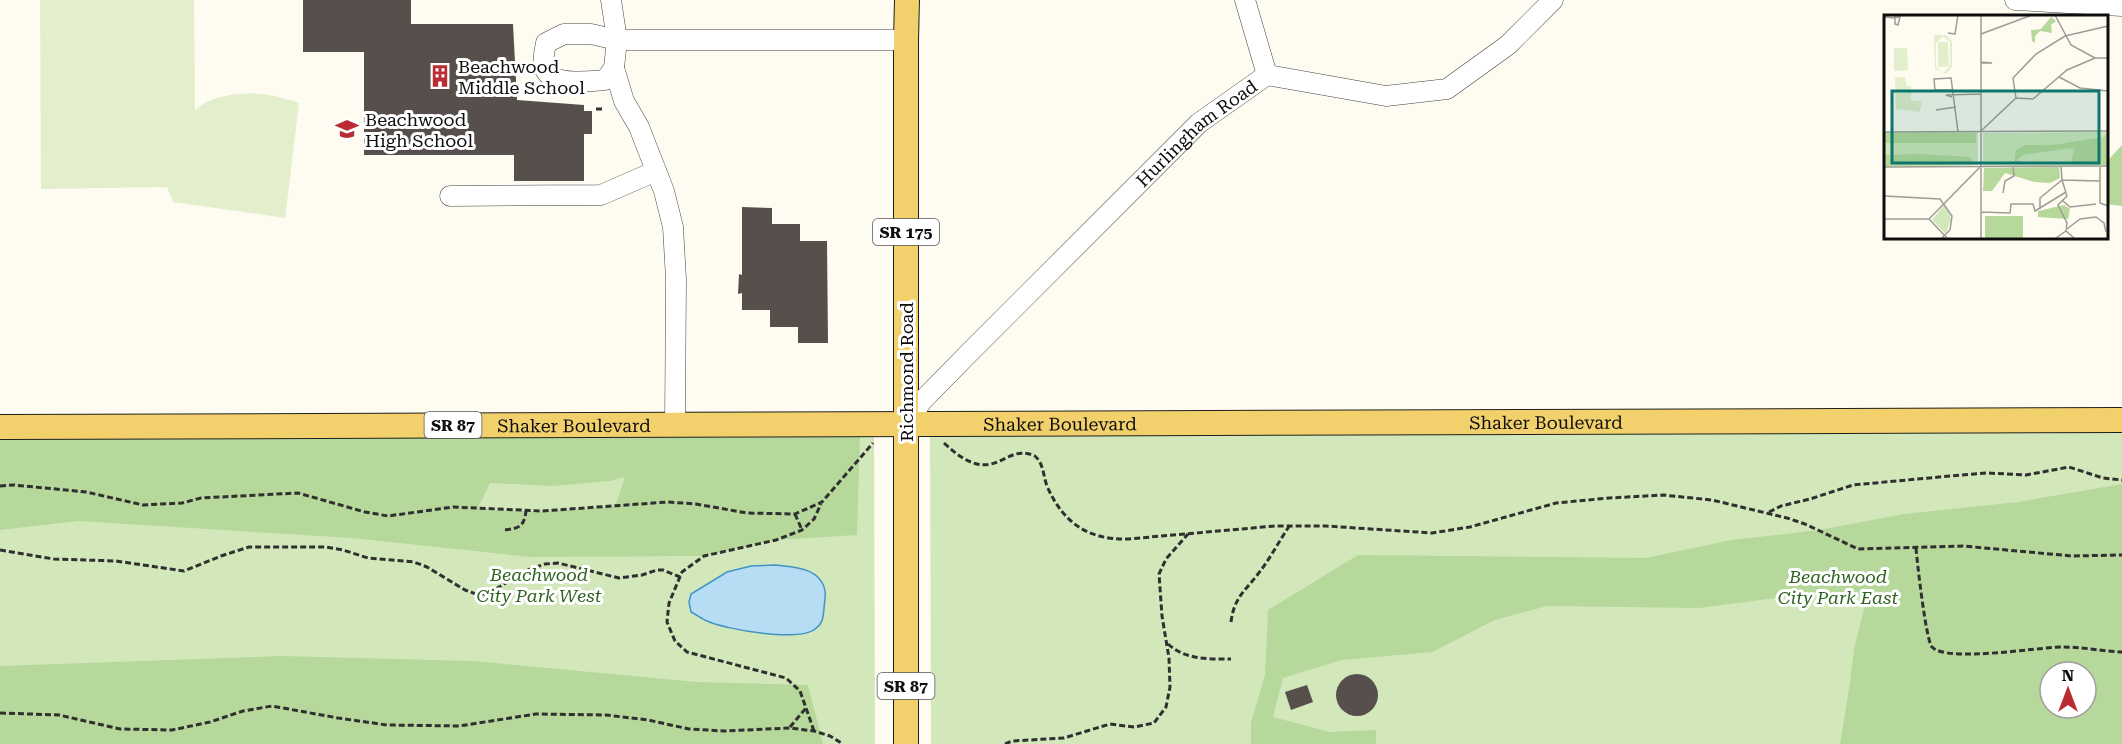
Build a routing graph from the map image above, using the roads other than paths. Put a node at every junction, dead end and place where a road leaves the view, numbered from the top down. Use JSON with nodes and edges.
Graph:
{"nodes":[{"id":1,"x":611,"y":0,"type":"edge"},
{"id":2,"x":907,"y":0,"type":"edge"},
{"id":3,"x":1245,"y":0,"type":"edge"},
{"id":4,"x":1554,"y":0,"type":"edge"},
{"id":5,"x":2015,"y":0,"type":"edge"},
{"id":6,"x":2122,"y":6,"type":"edge"},
{"id":7,"x":617,"y":40,"type":"junction"},
{"id":8,"x":906,"y":40,"type":"junction"},
{"id":9,"x":614,"y":68,"type":"junction"},
{"id":10,"x":1267,"y":75,"type":"junction"},
{"id":11,"x":656,"y":171,"type":"junction"},
{"id":12,"x":450,"y":196,"type":"dead end"},
{"id":13,"x":2122,"y":420,"type":"edge"},
{"id":14,"x":906,"y":424,"type":"junction"},
{"id":15,"x":675,"y":425,"type":"junction"},
{"id":16,"x":0,"y":427,"type":"edge"},
{"id":17,"x":906,"y":744,"type":"edge"}],
"edges":[{"from":1,"to":7,"type":"street"},
{"from":2,"to":8,"type":"main road","name":"Richmond Road","number":"SR 175"},
{"from":3,"to":10,"type":"street"},
{"from":4,"to":10,"type":"street","name":"Hurlingham Road"},
{"from":5,"to":6,"type":"street"},
{"from":7,"to":8,"type":"street"},
{"from":7,"to":9,"type":"street"},
{"from":7,"to":9,"type":"street"},
{"from":8,"to":14,"type":"main road","name":"Richmond Road","number":"SR 175"},
{"from":9,"to":11,"type":"street"},
{"from":10,"to":14,"type":"street","name":"Hurlingham Road"},
{"from":11,"to":12,"type":"street"},
{"from":11,"to":15,"type":"street"},
{"from":13,"to":14,"type":"main road","name":"Shaker Boulevard"},
{"from":14,"to":15,"type":"main road","name":"Shaker Boulevard","number":"SR 87"},
{"from":14,"to":17,"type":"main road","name":"Richmond Road","number":"SR 87"},
{"from":15,"to":16,"type":"main road","name":"Shaker Boulevard","number":"SR 87"}]}
